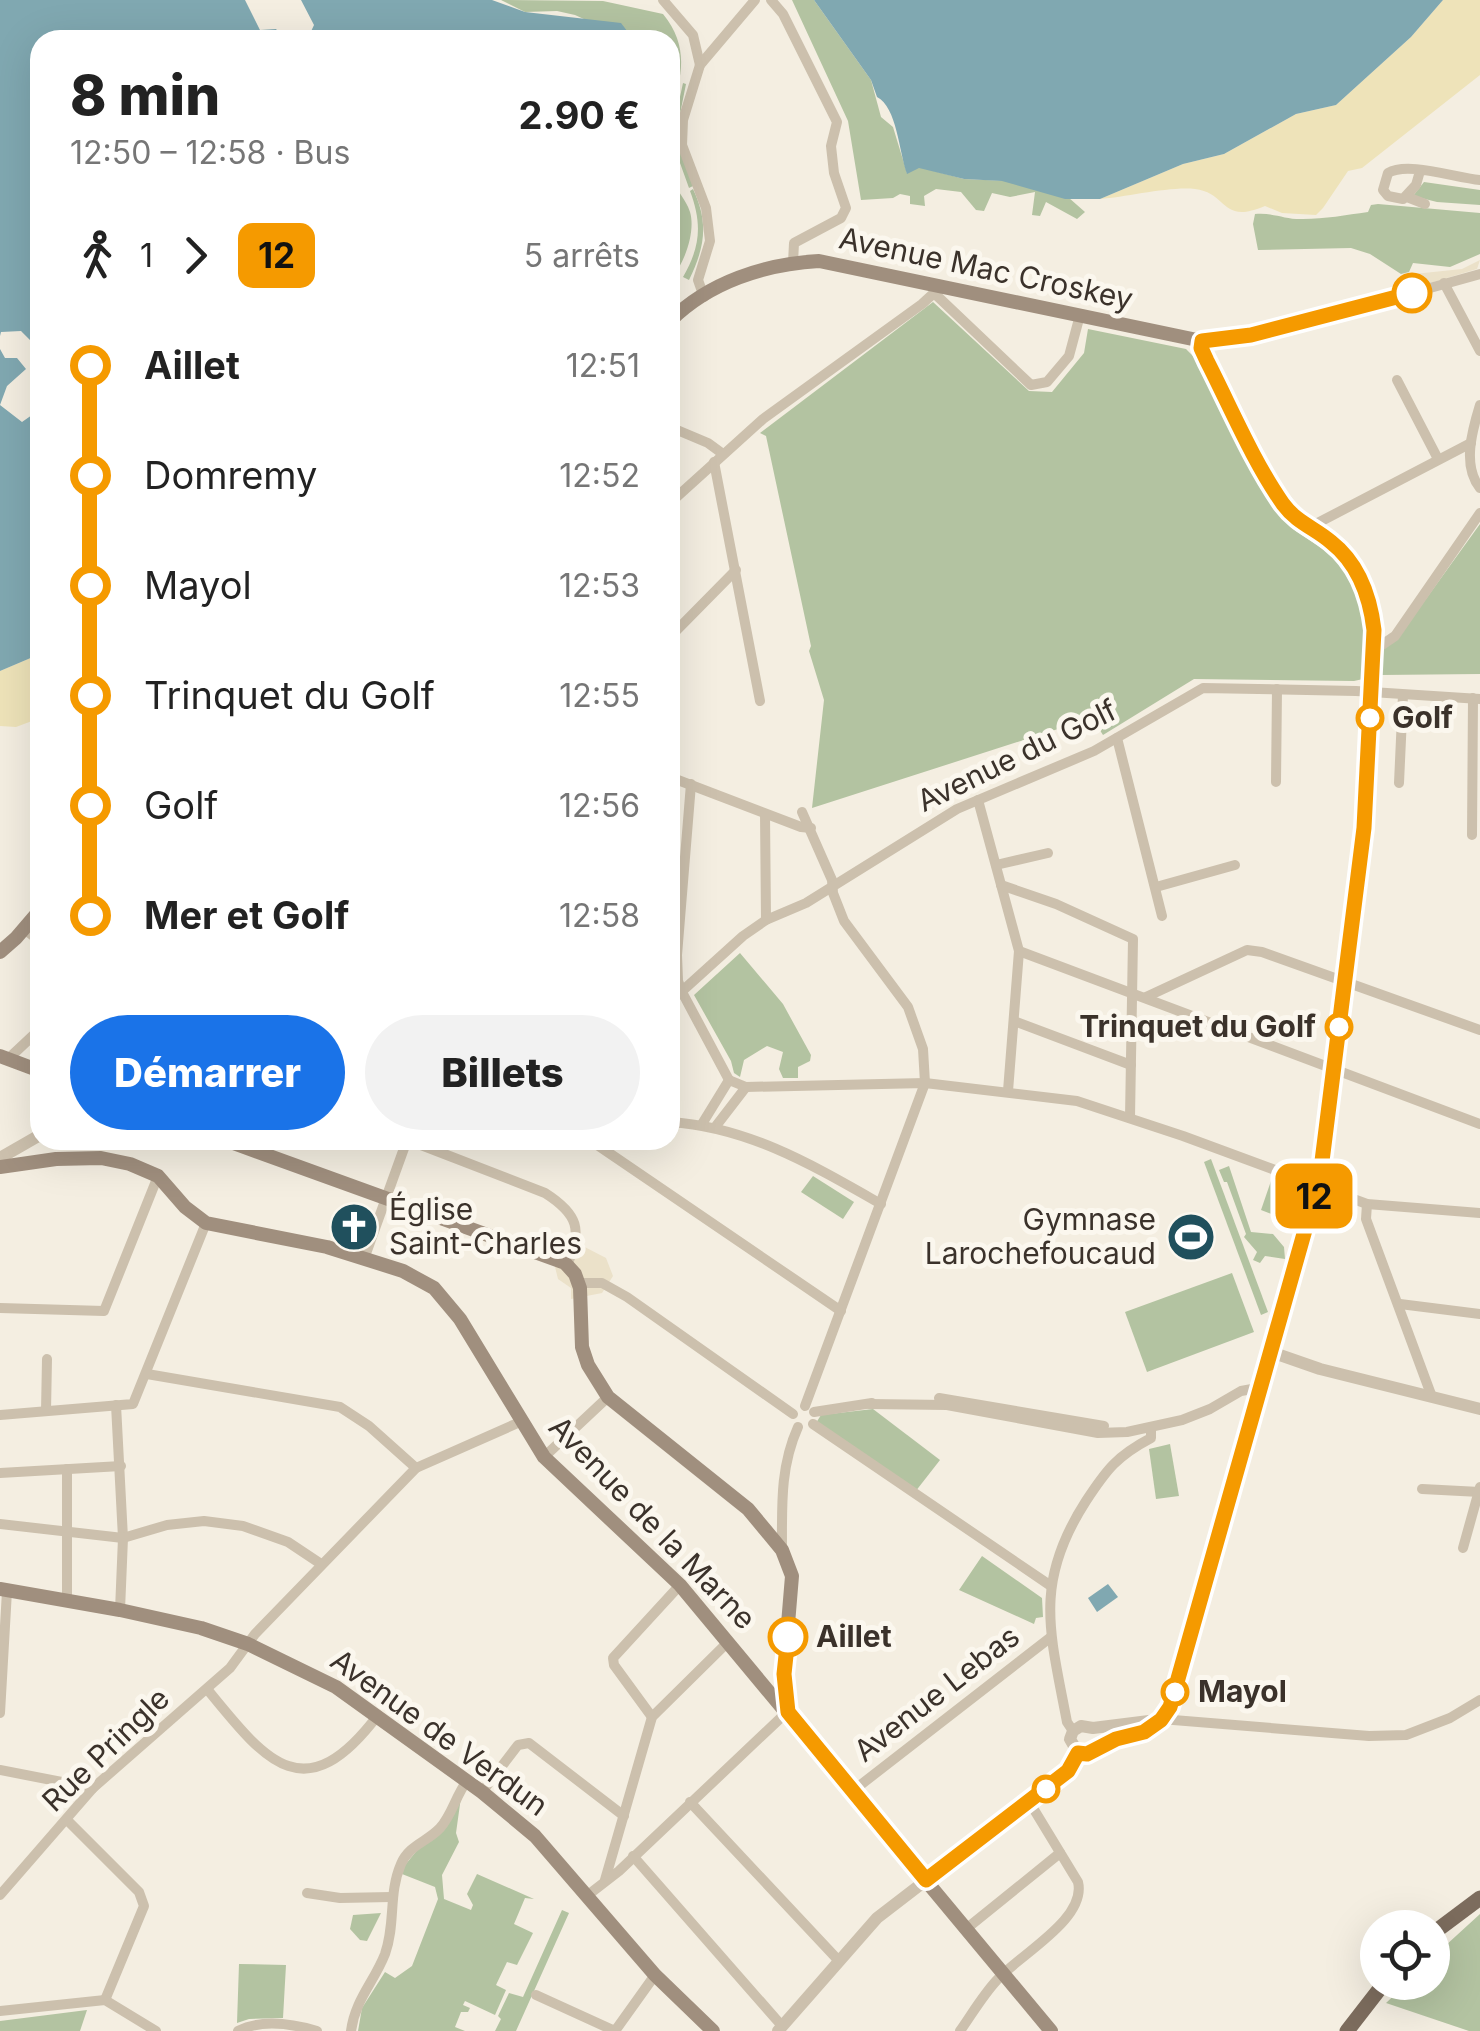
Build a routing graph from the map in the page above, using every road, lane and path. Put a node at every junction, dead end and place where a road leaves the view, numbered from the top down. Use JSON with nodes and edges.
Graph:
{"nodes":[{"id":1,"x":663,"y":0,"type":"edge"},
{"id":2,"x":755,"y":0,"type":"edge"},
{"id":3,"x":771,"y":0,"type":"edge"},
{"id":4,"x":700,"y":64,"type":"junction"},
{"id":5,"x":1420,"y":171,"type":"junction"},
{"id":6,"x":1480,"y":180,"type":"edge"},
{"id":7,"x":1407,"y":197,"type":"junction"},
{"id":8,"x":1425,"y":204,"type":"dead end"},
{"id":9,"x":793,"y":263,"type":"junction"},
{"id":10,"x":1480,"y":274,"type":"edge"},
{"id":11,"x":1444,"y":283,"type":"junction"},
{"id":12,"x":935,"y":288,"type":"junction"},
{"id":13,"x":1412,"y":293,"type":"joint"},
{"id":14,"x":704,"y":296,"type":"junction"},
{"id":15,"x":680,"y":314,"type":"edge"},
{"id":16,"x":1080,"y":315,"type":"junction"},
{"id":17,"x":1202,"y":341,"type":"junction"},
{"id":18,"x":1480,"y":352,"type":"edge"},
{"id":19,"x":1397,"y":380,"type":"dead end"},
{"id":20,"x":1480,"y":405,"type":"edge"},
{"id":21,"x":680,"y":430,"type":"edge"},
{"id":22,"x":1471,"y":443,"type":"junction"},
{"id":23,"x":718,"y":458,"type":"junction"},
{"id":24,"x":1438,"y":459,"type":"junction"},
{"id":25,"x":1480,"y":488,"type":"edge"},
{"id":26,"x":680,"y":494,"type":"edge"},
{"id":27,"x":1480,"y":513,"type":"edge"},
{"id":28,"x":1308,"y":528,"type":"junction"},
{"id":29,"x":736,"y":570,"type":"junction"},
{"id":30,"x":680,"y":626,"type":"edge"},
{"id":31,"x":1373,"y":651,"type":"junction"},
{"id":32,"x":1276,"y":688,"type":"junction"},
{"id":33,"x":1370,"y":692,"type":"junction"},
{"id":34,"x":1403,"y":695,"type":"junction"},
{"id":35,"x":1476,"y":698,"type":"edge"},
{"id":36,"x":760,"y":700,"type":"dead end"},
{"id":37,"x":1117,"y":738,"type":"junction"},
{"id":38,"x":680,"y":780,"type":"edge"},
{"id":39,"x":1276,"y":782,"type":"dead end"},
{"id":40,"x":1399,"y":783,"type":"dead end"},
{"id":41,"x":691,"y":784,"type":"junction"},
{"id":42,"x":978,"y":800,"type":"junction"},
{"id":43,"x":802,"y":812,"type":"dead end"},
{"id":44,"x":765,"y":814,"type":"junction"},
{"id":45,"x":811,"y":828,"type":"junction"},
{"id":46,"x":1472,"y":834,"type":"dead end"},
{"id":47,"x":1048,"y":853,"type":"dead end"},
{"id":48,"x":996,"y":865,"type":"junction"},
{"id":49,"x":1236,"y":865,"type":"dead end"},
{"id":50,"x":1001,"y":885,"type":"junction"},
{"id":51,"x":834,"y":887,"type":"junction"},
{"id":52,"x":1156,"y":887,"type":"junction"},
{"id":53,"x":1162,"y":916,"type":"dead end"},
{"id":54,"x":680,"y":919,"type":"edge"},
{"id":55,"x":766,"y":920,"type":"junction"},
{"id":56,"x":30,"y":922,"type":"edge"},
{"id":57,"x":24,"y":930,"type":"junction"},
{"id":58,"x":30,"y":934,"type":"edge"},
{"id":59,"x":1019,"y":951,"type":"junction"},
{"id":60,"x":0,"y":952,"type":"edge"},
{"id":61,"x":1345,"y":981,"type":"junction"},
{"id":62,"x":680,"y":987,"type":"edge"},
{"id":63,"x":682,"y":992,"type":"junction"},
{"id":64,"x":1140,"y":995,"type":"junction"},
{"id":65,"x":1014,"y":1021,"type":"junction"},
{"id":66,"x":1480,"y":1030,"type":"edge"},
{"id":67,"x":30,"y":1037,"type":"edge"},
{"id":68,"x":4,"y":1058,"type":"edge"},
{"id":69,"x":1131,"y":1065,"type":"junction"},
{"id":70,"x":30,"y":1067,"type":"edge"},
{"id":71,"x":1334,"y":1070,"type":"junction"},
{"id":72,"x":728,"y":1080,"type":"junction"},
{"id":73,"x":925,"y":1083,"type":"junction"},
{"id":74,"x":746,"y":1087,"type":"junction"},
{"id":75,"x":1008,"y":1091,"type":"junction"},
{"id":76,"x":1130,"y":1118,"type":"junction"},
{"id":77,"x":680,"y":1123,"type":"edge"},
{"id":78,"x":702,"y":1124,"type":"junction"},
{"id":79,"x":1480,"y":1124,"type":"edge"},
{"id":80,"x":716,"y":1126,"type":"junction"},
{"id":81,"x":30,"y":1141,"type":"edge"},
{"id":82,"x":253,"y":1150,"type":"edge"},
{"id":83,"x":403,"y":1150,"type":"edge"},
{"id":84,"x":434,"y":1150,"type":"edge"},
{"id":85,"x":605,"y":1150,"type":"edge"},
{"id":86,"x":0,"y":1158,"type":"edge"},
{"id":87,"x":0,"y":1167,"type":"edge"},
{"id":88,"x":158,"y":1176,"type":"junction"},
{"id":89,"x":1317,"y":1188,"type":"junction"},
{"id":90,"x":386,"y":1198,"type":"junction"},
{"id":91,"x":881,"y":1204,"type":"junction"},
{"id":92,"x":1367,"y":1204,"type":"junction"},
{"id":93,"x":1480,"y":1213,"type":"edge"},
{"id":94,"x":206,"y":1223,"type":"junction"},
{"id":95,"x":364,"y":1259,"type":"junction"},
{"id":96,"x":566,"y":1264,"type":"junction"},
{"id":97,"x":578,"y":1283,"type":"junction"},
{"id":98,"x":1400,"y":1304,"type":"junction"},
{"id":99,"x":0,"y":1308,"type":"edge"},
{"id":100,"x":841,"y":1312,"type":"junction"},
{"id":101,"x":1480,"y":1314,"type":"edge"},
{"id":102,"x":1271,"y":1352,"type":"junction"},
{"id":103,"x":47,"y":1359,"type":"dead end"},
{"id":104,"x":147,"y":1374,"type":"junction"},
{"id":105,"x":1262,"y":1387,"type":"junction"},
{"id":106,"x":608,"y":1397,"type":"junction"},
{"id":107,"x":1433,"y":1398,"type":"junction"},
{"id":108,"x":116,"y":1404,"type":"junction"},
{"id":109,"x":809,"y":1409,"type":"junction"},
{"id":110,"x":1480,"y":1409,"type":"edge"},
{"id":111,"x":46,"y":1411,"type":"junction"},
{"id":112,"x":0,"y":1414,"type":"edge"},
{"id":113,"x":794,"y":1414,"type":"junction"},
{"id":114,"x":520,"y":1422,"type":"junction"},
{"id":115,"x":813,"y":1424,"type":"junction"},
{"id":116,"x":798,"y":1426,"type":"junction"},
{"id":117,"x":1152,"y":1427,"type":"junction"},
{"id":118,"x":544,"y":1456,"type":"junction"},
{"id":119,"x":121,"y":1466,"type":"junction"},
{"id":120,"x":416,"y":1468,"type":"junction"},
{"id":121,"x":67,"y":1469,"type":"junction"},
{"id":122,"x":0,"y":1473,"type":"edge"},
{"id":123,"x":1422,"y":1489,"type":"dead end"},
{"id":124,"x":1480,"y":1490,"type":"edge"},
{"id":125,"x":0,"y":1524,"type":"edge"},
{"id":126,"x":68,"y":1533,"type":"junction"},
{"id":127,"x":123,"y":1538,"type":"junction"},
{"id":128,"x":1464,"y":1548,"type":"dead end"},
{"id":129,"x":782,"y":1550,"type":"junction"},
{"id":130,"x":321,"y":1564,"type":"junction"},
{"id":131,"x":680,"y":1585,"type":"junction"},
{"id":132,"x":1050,"y":1586,"type":"junction"},
{"id":133,"x":4,"y":1590,"type":"edge"},
{"id":134,"x":67,"y":1601,"type":"junction"},
{"id":135,"x":120,"y":1610,"type":"junction"},
{"id":136,"x":1051,"y":1636,"type":"junction"},
{"id":137,"x":728,"y":1642,"type":"junction"},
{"id":138,"x":248,"y":1644,"type":"junction"},
{"id":139,"x":784,"y":1674,"type":"junction"},
{"id":140,"x":763,"y":1682,"type":"junction"},
{"id":141,"x":207,"y":1688,"type":"junction"},
{"id":142,"x":1480,"y":1700,"type":"edge"},
{"id":143,"x":788,"y":1712,"type":"junction"},
{"id":144,"x":0,"y":1713,"type":"edge"},
{"id":145,"x":378,"y":1715,"type":"junction"},
{"id":146,"x":652,"y":1716,"type":"junction"},
{"id":147,"x":1161,"y":1720,"type":"junction"},
{"id":148,"x":1094,"y":1728,"type":"junction"},
{"id":149,"x":1073,"y":1731,"type":"junction"},
{"id":150,"x":1098,"y":1746,"type":"junction"},
{"id":151,"x":1078,"y":1753,"type":"junction"},
{"id":152,"x":0,"y":1770,"type":"edge"},
{"id":153,"x":465,"y":1782,"type":"junction"},
{"id":154,"x":94,"y":1788,"type":"junction"},
{"id":155,"x":854,"y":1790,"type":"junction"},
{"id":156,"x":482,"y":1792,"type":"junction"},
{"id":157,"x":690,"y":1802,"type":"junction"},
{"id":158,"x":1030,"y":1802,"type":"junction"},
{"id":159,"x":624,"y":1816,"type":"junction"},
{"id":160,"x":67,"y":1820,"type":"junction"},
{"id":161,"x":1060,"y":1853,"type":"junction"},
{"id":162,"x":633,"y":1856,"type":"junction"},
{"id":163,"x":605,"y":1880,"type":"junction"},
{"id":164,"x":926,"y":1880,"type":"junction"},
{"id":165,"x":307,"y":1893,"type":"dead end"},
{"id":166,"x":0,"y":1894,"type":"edge"},
{"id":167,"x":588,"y":1895,"type":"junction"},
{"id":168,"x":391,"y":1897,"type":"junction"},
{"id":169,"x":1480,"y":1898,"type":"edge"},
{"id":170,"x":1450,"y":1920,"type":"edge"},
{"id":171,"x":966,"y":1929,"type":"junction"},
{"id":172,"x":838,"y":1962,"type":"junction"},
{"id":173,"x":1004,"y":1974,"type":"junction"},
{"id":174,"x":656,"y":1975,"type":"junction"},
{"id":175,"x":536,"y":1995,"type":"dead end"},
{"id":176,"x":105,"y":2000,"type":"junction"},
{"id":177,"x":1371,"y":2000,"type":"edge"},
{"id":178,"x":0,"y":2011,"type":"edge"},
{"id":179,"x":780,"y":2029,"type":"edge"},
{"id":180,"x":156,"y":2031,"type":"edge"},
{"id":181,"x":238,"y":2031,"type":"edge"},
{"id":182,"x":317,"y":2031,"type":"edge"},
{"id":183,"x":351,"y":2031,"type":"edge"},
{"id":184,"x":615,"y":2031,"type":"edge"},
{"id":185,"x":713,"y":2031,"type":"edge"},
{"id":186,"x":960,"y":2031,"type":"edge"},
{"id":187,"x":1051,"y":2031,"type":"edge"},
{"id":188,"x":1347,"y":2031,"type":"edge"}],
"edges":[{"from":1,"to":4,"type":"street"},
{"from":2,"to":4,"type":"street"},
{"from":3,"to":9,"type":"street"},
{"from":4,"to":14,"type":"street"},
{"from":5,"to":6,"type":"street"},
{"from":5,"to":7,"type":"street"},
{"from":5,"to":7,"type":"street"},
{"from":7,"to":8,"type":"street"},
{"from":9,"to":12,"type":"main road","name":"Avenue Mac Croskey"},
{"from":9,"to":14,"type":"main road","name":"Avenue Mac Croskey"},
{"from":10,"to":11,"type":"street"},
{"from":11,"to":13,"type":"street"},
{"from":11,"to":18,"type":"street"},
{"from":12,"to":16,"type":"main road","name":"Avenue Mac Croskey"},
{"from":12,"to":16,"type":"street"},
{"from":12,"to":23,"type":"street"},
{"from":13,"to":17,"type":"main road","name":"Avenue Mac Croskey"},
{"from":14,"to":15,"type":"main road","name":"Avenue Mac Croskey"},
{"from":16,"to":17,"type":"main road","name":"Avenue Mac Croskey"},
{"from":17,"to":28,"type":"street"},
{"from":19,"to":24,"type":"street"},
{"from":20,"to":22,"type":"street"},
{"from":21,"to":23,"type":"street"},
{"from":22,"to":24,"type":"street"},
{"from":22,"to":25,"type":"street"},
{"from":23,"to":26,"type":"street"},
{"from":23,"to":29,"type":"street"},
{"from":24,"to":28,"type":"street"},
{"from":27,"to":31,"type":"street"},
{"from":28,"to":31,"type":"street"},
{"from":29,"to":30,"type":"street"},
{"from":29,"to":36,"type":"street"},
{"from":31,"to":33,"type":"street"},
{"from":32,"to":33,"type":"street","name":"Avenue du Golf"},
{"from":32,"to":37,"type":"street","name":"Avenue du Golf"},
{"from":32,"to":39,"type":"street"},
{"from":33,"to":34,"type":"street","name":"Avenue du Golf"},
{"from":33,"to":61,"type":"street"},
{"from":34,"to":35,"type":"street","name":"Avenue du Golf"},
{"from":34,"to":40,"type":"street"},
{"from":35,"to":46,"type":"street"},
{"from":37,"to":42,"type":"street","name":"Avenue du Golf"},
{"from":37,"to":52,"type":"street"},
{"from":38,"to":41,"type":"street"},
{"from":41,"to":44,"type":"street"},
{"from":41,"to":54,"type":"street"},
{"from":42,"to":48,"type":"street"},
{"from":42,"to":51,"type":"street","name":"Avenue du Golf"},
{"from":43,"to":45,"type":"street"},
{"from":44,"to":45,"type":"street"},
{"from":44,"to":55,"type":"street"},
{"from":45,"to":51,"type":"street"},
{"from":47,"to":48,"type":"street"},
{"from":48,"to":50,"type":"street"},
{"from":49,"to":52,"type":"street"},
{"from":50,"to":59,"type":"street"},
{"from":50,"to":64,"type":"street"},
{"from":51,"to":55,"type":"street","name":"Avenue du Golf"},
{"from":51,"to":73,"type":"street"},
{"from":52,"to":53,"type":"street"},
{"from":55,"to":63,"type":"street","name":"Avenue du Golf"},
{"from":56,"to":57,"type":"main road"},
{"from":57,"to":58,"type":"street"},
{"from":57,"to":60,"type":"main road"},
{"from":59,"to":64,"type":"street"},
{"from":59,"to":65,"type":"street"},
{"from":61,"to":64,"type":"street"},
{"from":61,"to":66,"type":"street"},
{"from":61,"to":71,"type":"street"},
{"from":62,"to":63,"type":"street"},
{"from":63,"to":72,"type":"street"},
{"from":64,"to":69,"type":"street"},
{"from":64,"to":71,"type":"street"},
{"from":65,"to":69,"type":"street"},
{"from":65,"to":75,"type":"street"},
{"from":67,"to":68,"type":"street"},
{"from":68,"to":70,"type":"main road"},
{"from":69,"to":76,"type":"street"},
{"from":71,"to":79,"type":"street"},
{"from":71,"to":89,"type":"street"},
{"from":72,"to":74,"type":"street"},
{"from":72,"to":78,"type":"street"},
{"from":73,"to":74,"type":"street"},
{"from":73,"to":75,"type":"street"},
{"from":73,"to":91,"type":"street"},
{"from":74,"to":80,"type":"street"},
{"from":75,"to":76,"type":"street"},
{"from":76,"to":89,"type":"street"},
{"from":77,"to":78,"type":"street"},
{"from":78,"to":80,"type":"street"},
{"from":80,"to":91,"type":"street"},
{"from":81,"to":86,"type":"street"},
{"from":82,"to":90,"type":"main road"},
{"from":83,"to":90,"type":"street"},
{"from":84,"to":96,"type":"street"},
{"from":85,"to":100,"type":"street"},
{"from":87,"to":88,"type":"main road"},
{"from":88,"to":94,"type":"main road"},
{"from":88,"to":99,"type":"street"},
{"from":89,"to":92,"type":"street"},
{"from":89,"to":102,"type":"street"},
{"from":90,"to":95,"type":"street"},
{"from":90,"to":96,"type":"main road"},
{"from":91,"to":100,"type":"street"},
{"from":92,"to":93,"type":"street"},
{"from":92,"to":98,"type":"street"},
{"from":94,"to":95,"type":"main road","name":"Avenue de la Marne"},
{"from":94,"to":104,"type":"street"},
{"from":95,"to":114,"type":"main road","name":"Avenue de la Marne"},
{"from":96,"to":97,"type":"main road"},
{"from":97,"to":106,"type":"main road"},
{"from":97,"to":113,"type":"street"},
{"from":98,"to":101,"type":"street"},
{"from":98,"to":107,"type":"street"},
{"from":100,"to":109,"type":"street"},
{"from":102,"to":105,"type":"street"},
{"from":102,"to":107,"type":"street"},
{"from":103,"to":111,"type":"street"},
{"from":104,"to":108,"type":"street"},
{"from":104,"to":120,"type":"street"},
{"from":105,"to":117,"type":"street"},
{"from":105,"to":147,"type":"street"},
{"from":106,"to":118,"type":"street"},
{"from":106,"to":129,"type":"main road"},
{"from":107,"to":110,"type":"street"},
{"from":108,"to":111,"type":"street"},
{"from":108,"to":119,"type":"street"},
{"from":109,"to":113,"type":"street"},
{"from":109,"to":115,"type":"street"},
{"from":109,"to":117,"type":"street"},
{"from":111,"to":112,"type":"street"},
{"from":113,"to":116,"type":"street"},
{"from":114,"to":118,"type":"main road","name":"Avenue de la Marne"},
{"from":114,"to":120,"type":"street"},
{"from":115,"to":116,"type":"street"},
{"from":115,"to":132,"type":"street"},
{"from":116,"to":129,"type":"street"},
{"from":117,"to":132,"type":"street"},
{"from":118,"to":131,"type":"main road","name":"Avenue de la Marne"},
{"from":119,"to":121,"type":"street"},
{"from":119,"to":127,"type":"street"},
{"from":120,"to":130,"type":"street","name":"Rue Pringle"},
{"from":121,"to":122,"type":"street"},
{"from":121,"to":126,"type":"street"},
{"from":123,"to":124,"type":"street"},
{"from":124,"to":128,"type":"street"},
{"from":125,"to":126,"type":"street"},
{"from":126,"to":127,"type":"street"},
{"from":126,"to":134,"type":"street"},
{"from":127,"to":130,"type":"street"},
{"from":127,"to":135,"type":"street"},
{"from":129,"to":139,"type":"main road"},
{"from":130,"to":138,"type":"street","name":"Rue Pringle"},
{"from":131,"to":137,"type":"main road","name":"Avenue de la Marne"},
{"from":131,"to":146,"type":"street"},
{"from":132,"to":136,"type":"street"},
{"from":133,"to":134,"type":"main road","name":"Avenue de Verdun"},
{"from":133,"to":144,"type":"street"},
{"from":134,"to":135,"type":"main road","name":"Avenue de Verdun"},
{"from":135,"to":138,"type":"main road","name":"Avenue de Verdun"},
{"from":136,"to":149,"type":"street"},
{"from":136,"to":155,"type":"street","name":"Avenue Lebas"},
{"from":137,"to":140,"type":"main road","name":"Avenue de la Marne"},
{"from":137,"to":146,"type":"street"},
{"from":138,"to":141,"type":"street","name":"Rue Pringle"},
{"from":138,"to":145,"type":"main road","name":"Avenue de Verdun"},
{"from":139,"to":140,"type":"main road"},
{"from":139,"to":143,"type":"main road"},
{"from":140,"to":143,"type":"main road","name":"Avenue de la Marne"},
{"from":141,"to":145,"type":"street"},
{"from":141,"to":154,"type":"street","name":"Rue Pringle"},
{"from":142,"to":147,"type":"street"},
{"from":143,"to":155,"type":"main road","name":"Avenue de la Marne"},
{"from":143,"to":157,"type":"street"},
{"from":145,"to":153,"type":"main road","name":"Avenue de Verdun"},
{"from":146,"to":159,"type":"street"},
{"from":147,"to":148,"type":"street"},
{"from":147,"to":150,"type":"street"},
{"from":148,"to":149,"type":"street"},
{"from":148,"to":150,"type":"street"},
{"from":149,"to":151,"type":"street"},
{"from":150,"to":151,"type":"street"},
{"from":151,"to":158,"type":"street"},
{"from":152,"to":154,"type":"street"},
{"from":153,"to":156,"type":"main road","name":"Avenue de Verdun"},
{"from":153,"to":168,"type":"street"},
{"from":154,"to":160,"type":"street","name":"Rue Pringle"},
{"from":155,"to":164,"type":"main road","name":"Avenue de la Marne"},
{"from":156,"to":159,"type":"street"},
{"from":156,"to":167,"type":"main road","name":"Avenue de Verdun"},
{"from":157,"to":162,"type":"street"},
{"from":157,"to":172,"type":"street"},
{"from":158,"to":161,"type":"street"},
{"from":158,"to":164,"type":"street"},
{"from":159,"to":163,"type":"street"},
{"from":160,"to":166,"type":"street","name":"Rue Pringle"},
{"from":160,"to":176,"type":"street"},
{"from":161,"to":171,"type":"street"},
{"from":161,"to":173,"type":"street"},
{"from":162,"to":163,"type":"street"},
{"from":162,"to":179,"type":"street"},
{"from":163,"to":167,"type":"street"},
{"from":164,"to":171,"type":"main road","name":"Avenue de la Marne"},
{"from":164,"to":172,"type":"street"},
{"from":165,"to":168,"type":"street"},
{"from":167,"to":174,"type":"main road","name":"Avenue de Verdun"},
{"from":168,"to":183,"type":"street"},
{"from":169,"to":170,"type":"main road"},
{"from":171,"to":173,"type":"main road","name":"Avenue de la Marne"},
{"from":172,"to":179,"type":"street"},
{"from":173,"to":186,"type":"street"},
{"from":173,"to":187,"type":"main road","name":"Avenue de la Marne"},
{"from":174,"to":184,"type":"street"},
{"from":174,"to":185,"type":"main road","name":"Avenue de Verdun"},
{"from":175,"to":184,"type":"street"},
{"from":176,"to":178,"type":"street"},
{"from":176,"to":180,"type":"street"},
{"from":177,"to":188,"type":"main road"},
{"from":181,"to":182,"type":"street"}]}
